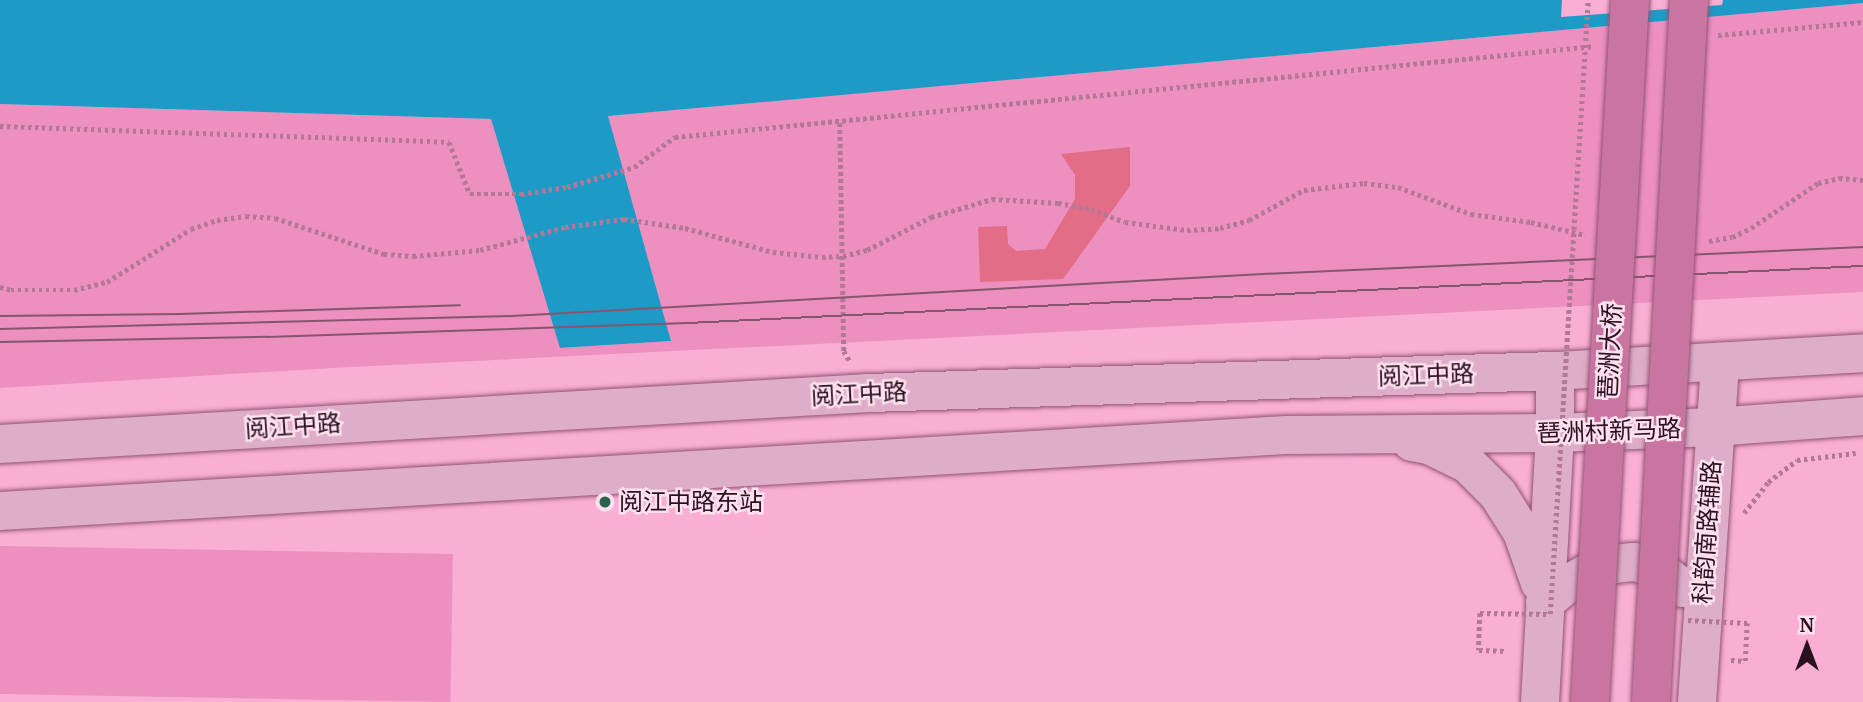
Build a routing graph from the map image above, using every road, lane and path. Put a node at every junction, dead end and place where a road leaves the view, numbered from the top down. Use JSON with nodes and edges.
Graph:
{"nodes":[{"id":1,"x":1588,"y":0,"type":"edge"},
{"id":2,"x":1630,"y":0,"type":"edge"},
{"id":3,"x":1689,"y":0,"type":"edge"},
{"id":4,"x":1863,"y":22,"type":"edge"},
{"id":5,"x":1713,"y":36,"type":"dead end"},
{"id":6,"x":1605,"y":46,"type":"dead end"},
{"id":7,"x":840,"y":123,"type":"junction"},
{"id":8,"x":0,"y":126,"type":"edge"},
{"id":9,"x":1863,"y":180,"type":"edge"},
{"id":10,"x":1592,"y":237,"type":"dead end"},
{"id":11,"x":1706,"y":241,"type":"dead end"},
{"id":12,"x":843,"y":257,"type":"junction"},
{"id":13,"x":0,"y":287,"type":"edge"},
{"id":14,"x":1863,"y":353,"type":"edge"},
{"id":15,"x":1720,"y":362,"type":"junction"},
{"id":16,"x":1555,"y":371,"type":"junction"},
{"id":17,"x":869,"y":393,"type":"junction"},
{"id":18,"x":1863,"y":416,"type":"edge"},
{"id":19,"x":1714,"y":427,"type":"junction"},
{"id":20,"x":1354,"y":432,"type":"junction"},
{"id":21,"x":1555,"y":433,"type":"junction"},
{"id":22,"x":0,"y":444,"type":"edge"},
{"id":23,"x":1863,"y":452,"type":"edge"},
{"id":24,"x":1768,"y":482,"type":"dead end"},
{"id":25,"x":0,"y":511,"type":"edge"},
{"id":26,"x":1545,"y":601,"type":"junction"},
{"id":27,"x":1701,"y":609,"type":"junction"},
{"id":28,"x":1746,"y":623,"type":"dead end"},
{"id":29,"x":1730,"y":649,"type":"dead end"},
{"id":30,"x":1507,"y":651,"type":"dead end"},
{"id":31,"x":1540,"y":702,"type":"edge"},
{"id":32,"x":1590,"y":702,"type":"edge"},
{"id":33,"x":1651,"y":702,"type":"edge"},
{"id":34,"x":1697,"y":702,"type":"edge"}],
"edges":[{"from":1,"to":30,"type":"path","bridge":true},
{"from":2,"to":32,"type":"highway","name":"琶洲大桥","bridge":true},
{"from":3,"to":33,"type":"highway","bridge":true},
{"from":4,"to":5,"type":"path"},
{"from":6,"to":7,"type":"path"},
{"from":7,"to":8,"type":"path"},
{"from":7,"to":12,"type":"path"},
{"from":9,"to":11,"type":"path"},
{"from":10,"to":12,"type":"path"},
{"from":12,"to":13,"type":"path"},
{"from":12,"to":17,"type":"path"},
{"from":14,"to":15,"type":"main road"},
{"from":15,"to":16,"type":"main road","name":"阅江中路"},
{"from":15,"to":19,"type":"main road","name":"科韵南路辅路"},
{"from":16,"to":17,"type":"main road","name":"阅江中路"},
{"from":16,"to":21,"type":"main road"},
{"from":17,"to":22,"type":"main road","name":"阅江中路"},
{"from":18,"to":19,"type":"main road","name":"琶洲村新马路"},
{"from":19,"to":21,"type":"main road","name":"琶洲村新马路"},
{"from":19,"to":27,"type":"main road","name":"科韵南路辅路"},
{"from":20,"to":21,"type":"main road","name":"琶洲村新马路"},
{"from":20,"to":25,"type":"main road"},
{"from":20,"to":26,"type":"main road"},
{"from":21,"to":26,"type":"main road"},
{"from":23,"to":24,"type":"path"},
{"from":26,"to":27,"type":"main road"},
{"from":26,"to":31,"type":"main road"},
{"from":27,"to":34,"type":"main road","name":"科韵南路辅路"},
{"from":28,"to":29,"type":"path"}]}
